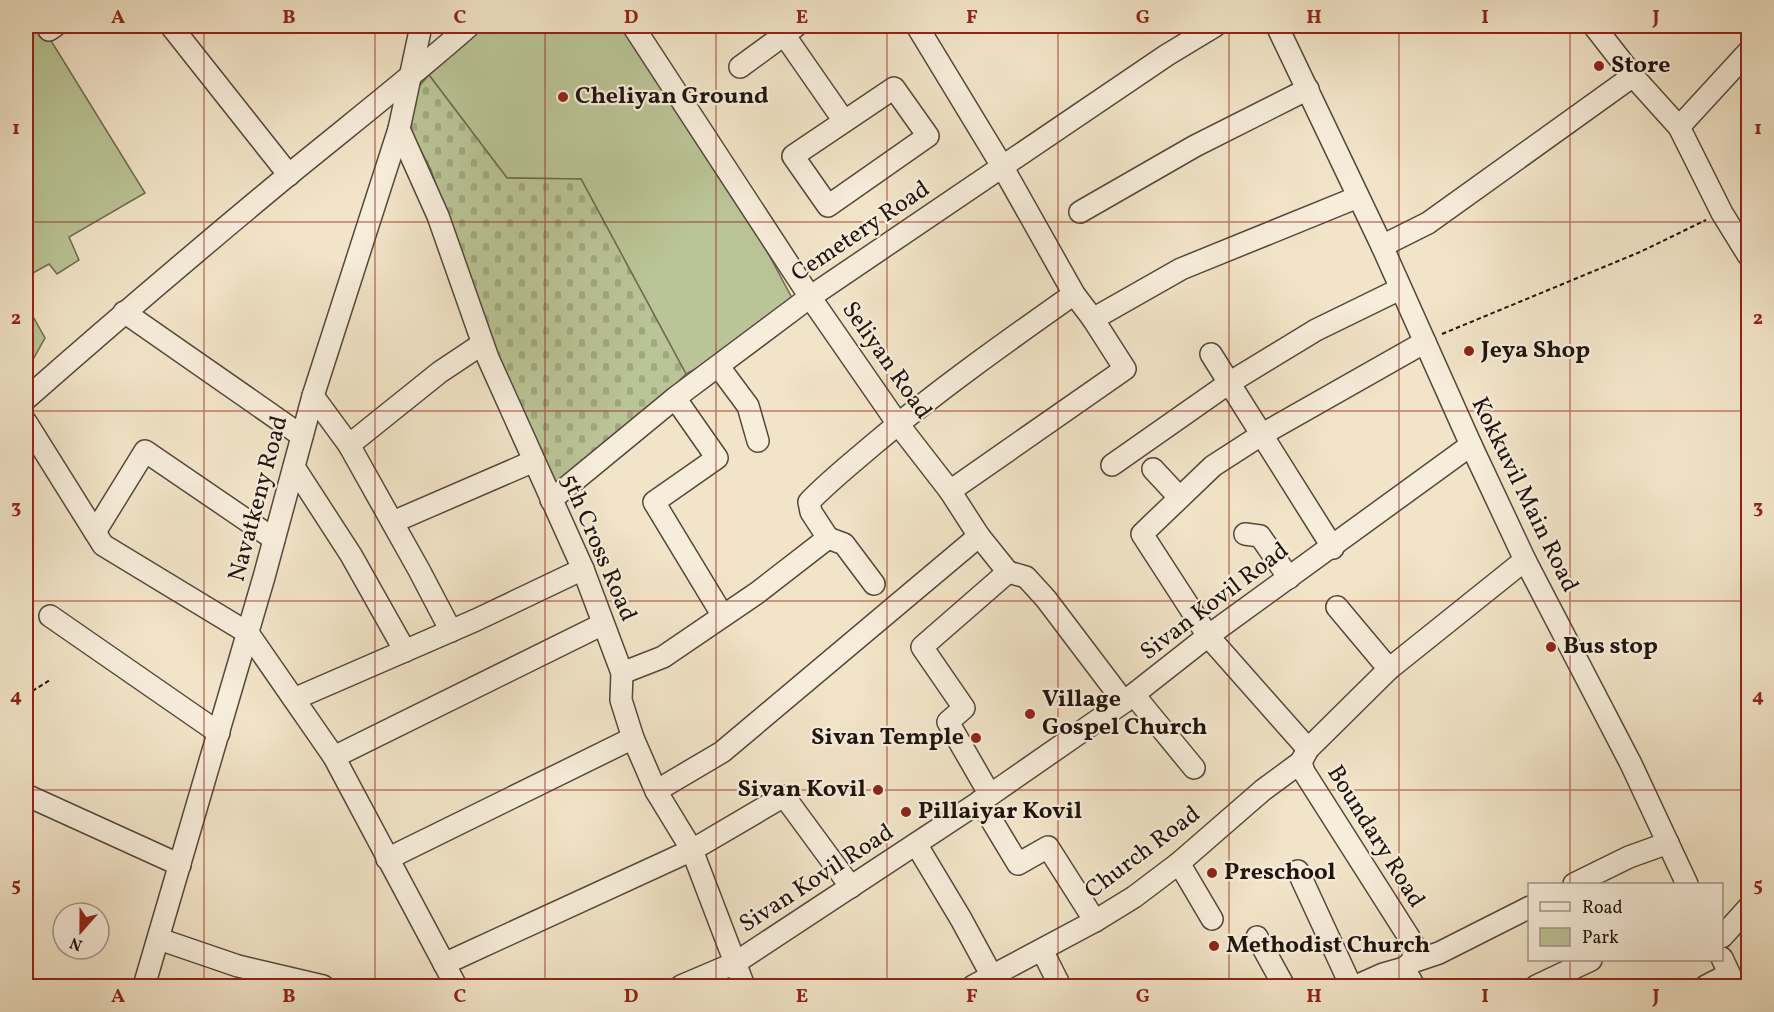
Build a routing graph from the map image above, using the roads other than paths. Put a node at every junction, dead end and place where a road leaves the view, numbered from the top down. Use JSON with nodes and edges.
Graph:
{"nodes":[{"id":1,"x":171,"y":26,"type":"edge"},
{"id":2,"x":469,"y":26,"type":"edge"},
{"id":3,"x":633,"y":26,"type":"edge"},
{"id":4,"x":917,"y":26,"type":"edge"},
{"id":5,"x":1215,"y":26,"type":"edge"},
{"id":6,"x":1594,"y":26,"type":"edge"},
{"id":7,"x":418,"y":28,"type":"edge"},
{"id":8,"x":786,"y":28,"type":"edge"},
{"id":9,"x":1284,"y":28,"type":"edge"},
{"id":10,"x":1749,"y":52,"type":"edge"},
{"id":11,"x":740,"y":67,"type":"dead end"},
{"id":12,"x":411,"y":76,"type":"junction"},
{"id":13,"x":1633,"y":76,"type":"junction"},
{"id":14,"x":1308,"y":89,"type":"junction"},
{"id":15,"x":844,"y":122,"type":"junction"},
{"id":16,"x":1679,"y":127,"type":"junction"},
{"id":17,"x":399,"y":129,"type":"junction"},
{"id":18,"x":1002,"y":166,"type":"junction"},
{"id":19,"x":289,"y":175,"type":"junction"},
{"id":20,"x":1358,"y":197,"type":"junction"},
{"id":21,"x":1080,"y":212,"type":"dead end"},
{"id":22,"x":1382,"y":246,"type":"junction"},
{"id":23,"x":1749,"y":255,"type":"edge"},
{"id":24,"x":1400,"y":289,"type":"junction"},
{"id":25,"x":1074,"y":294,"type":"junction"},
{"id":26,"x":810,"y":297,"type":"junction"},
{"id":27,"x":124,"y":312,"type":"junction"},
{"id":28,"x":1093,"y":319,"type":"junction"},
{"id":29,"x":1425,"y":342,"type":"junction"},
{"id":30,"x":482,"y":344,"type":"junction"},
{"id":31,"x":1211,"y":354,"type":"dead end"},
{"id":32,"x":719,"y":367,"type":"junction"},
{"id":33,"x":1229,"y":383,"type":"junction"},
{"id":34,"x":313,"y":396,"type":"junction"},
{"id":35,"x":675,"y":398,"type":"junction"},
{"id":36,"x":26,"y":399,"type":"edge"},
{"id":37,"x":898,"y":424,"type":"junction"},
{"id":38,"x":29,"y":435,"type":"edge"},
{"id":39,"x":1261,"y":435,"type":"junction"},
{"id":40,"x":302,"y":436,"type":"junction"},
{"id":41,"x":758,"y":441,"type":"dead end"},
{"id":42,"x":349,"y":445,"type":"junction"},
{"id":43,"x":1471,"y":445,"type":"junction"},
{"id":44,"x":534,"y":461,"type":"junction"},
{"id":45,"x":1112,"y":465,"type":"dead end"},
{"id":46,"x":294,"y":467,"type":"junction"},
{"id":47,"x":1153,"y":469,"type":"dead end"},
{"id":48,"x":950,"y":491,"type":"junction"},
{"id":49,"x":1179,"y":498,"type":"junction"},
{"id":50,"x":551,"y":500,"type":"junction"},
{"id":51,"x":393,"y":522,"type":"junction"},
{"id":52,"x":95,"y":532,"type":"junction"},
{"id":53,"x":1245,"y":534,"type":"dead end"},
{"id":54,"x":979,"y":536,"type":"junction"},
{"id":55,"x":274,"y":538,"type":"junction"},
{"id":56,"x":828,"y":538,"type":"junction"},
{"id":57,"x":1332,"y":548,"type":"junction"},
{"id":58,"x":1525,"y":560,"type":"junction"},
{"id":59,"x":583,"y":568,"type":"junction"},
{"id":60,"x":1008,"y":572,"type":"junction"},
{"id":61,"x":1289,"y":578,"type":"junction"},
{"id":62,"x":874,"y":584,"type":"dead end"},
{"id":63,"x":1337,"y":607,"type":"dead end"},
{"id":64,"x":50,"y":616,"type":"dead end"},
{"id":65,"x":723,"y":616,"type":"junction"},
{"id":66,"x":603,"y":624,"type":"junction"},
{"id":67,"x":451,"y":631,"type":"junction"},
{"id":68,"x":248,"y":633,"type":"junction"},
{"id":69,"x":1208,"y":636,"type":"junction"},
{"id":70,"x":405,"y":651,"type":"junction"},
{"id":71,"x":1389,"y":669,"type":"junction"},
{"id":72,"x":621,"y":673,"type":"junction"},
{"id":73,"x":1129,"y":698,"type":"junction"},
{"id":74,"x":294,"y":699,"type":"junction"},
{"id":75,"x":219,"y":733,"type":"junction"},
{"id":76,"x":633,"y":738,"type":"junction"},
{"id":77,"x":1304,"y":755,"type":"junction"},
{"id":78,"x":333,"y":757,"type":"junction"},
{"id":79,"x":1194,"y":768,"type":"dead end"},
{"id":80,"x":656,"y":792,"type":"junction"},
{"id":81,"x":26,"y":795,"type":"edge"},
{"id":82,"x":985,"y":798,"type":"junction"},
{"id":83,"x":1668,"y":843,"type":"junction"},
{"id":84,"x":916,"y":844,"type":"junction"},
{"id":85,"x":692,"y":850,"type":"junction"},
{"id":86,"x":387,"y":859,"type":"junction"},
{"id":87,"x":1179,"y":863,"type":"junction"},
{"id":88,"x":180,"y":866,"type":"junction"},
{"id":89,"x":1298,"y":871,"type":"dead end"},
{"id":90,"x":1578,"y":883,"type":"edge"},
{"id":91,"x":1686,"y":883,"type":"edge"},
{"id":92,"x":851,"y":887,"type":"junction"},
{"id":93,"x":1528,"y":908,"type":"edge"},
{"id":94,"x":1749,"y":908,"type":"edge"},
{"id":95,"x":1212,"y":919,"type":"dead end"},
{"id":96,"x":1095,"y":921,"type":"junction"},
{"id":97,"x":1723,"y":936,"type":"edge"},
{"id":98,"x":1257,"y":937,"type":"dead end"},
{"id":99,"x":159,"y":939,"type":"junction"},
{"id":100,"x":1042,"y":950,"type":"junction"},
{"id":101,"x":1589,"y":961,"type":"edge"},
{"id":102,"x":735,"y":963,"type":"junction"},
{"id":103,"x":444,"y":964,"type":"junction"},
{"id":104,"x":1410,"y":972,"type":"edge"},
{"id":105,"x":1729,"y":973,"type":"edge"},
{"id":106,"x":993,"y":978,"type":"junction"},
{"id":107,"x":144,"y":987,"type":"edge"},
{"id":108,"x":323,"y":987,"type":"edge"},
{"id":109,"x":456,"y":987,"type":"edge"},
{"id":110,"x":681,"y":987,"type":"edge"},
{"id":111,"x":744,"y":987,"type":"edge"},
{"id":112,"x":974,"y":987,"type":"edge"},
{"id":113,"x":1060,"y":987,"type":"edge"},
{"id":114,"x":1284,"y":987,"type":"edge"},
{"id":115,"x":1351,"y":987,"type":"edge"},
{"id":116,"x":1356,"y":987,"type":"edge"},
{"id":117,"x":1536,"y":987,"type":"edge"},
{"id":118,"x":1706,"y":987,"type":"edge"}],
"edges":[{"from":1,"to":19,"type":"street"},
{"from":2,"to":12,"type":"street"},
{"from":3,"to":26,"type":"street","name":"Seliyan Road"},
{"from":4,"to":18,"type":"street"},
{"from":5,"to":18,"type":"street","name":"Cemetery Road"},
{"from":6,"to":13,"type":"street"},
{"from":7,"to":12,"type":"street","name":"Navatkeny Road"},
{"from":8,"to":11,"type":"street"},
{"from":8,"to":15,"type":"street"},
{"from":9,"to":14,"type":"street","name":"Kokkuvil Main Road"},
{"from":10,"to":16,"type":"street"},
{"from":12,"to":17,"type":"street","name":"Navatkeny Road"},
{"from":12,"to":19,"type":"street"},
{"from":13,"to":16,"type":"street"},
{"from":13,"to":22,"type":"street"},
{"from":14,"to":20,"type":"street","name":"Kokkuvil Main Road"},
{"from":14,"to":21,"type":"street"},
{"from":15,"to":15,"type":"street"},
{"from":16,"to":23,"type":"street"},
{"from":17,"to":30,"type":"street","name":"5th Cross Road"},
{"from":17,"to":34,"type":"street","name":"Navatkeny Road"},
{"from":18,"to":25,"type":"street"},
{"from":18,"to":26,"type":"street","name":"Cemetery Road"},
{"from":19,"to":27,"type":"street"},
{"from":20,"to":22,"type":"street","name":"Kokkuvil Main Road"},
{"from":20,"to":28,"type":"street"},
{"from":22,"to":24,"type":"street","name":"Kokkuvil Main Road"},
{"from":24,"to":29,"type":"street","name":"Kokkuvil Main Road"},
{"from":24,"to":33,"type":"street"},
{"from":25,"to":28,"type":"street"},
{"from":25,"to":37,"type":"street"},
{"from":26,"to":32,"type":"street","name":"Cemetery Road"},
{"from":26,"to":37,"type":"street","name":"Seliyan Road"},
{"from":27,"to":36,"type":"street"},
{"from":27,"to":40,"type":"street"},
{"from":28,"to":48,"type":"street"},
{"from":29,"to":39,"type":"street"},
{"from":29,"to":43,"type":"street","name":"Kokkuvil Main Road"},
{"from":30,"to":42,"type":"street"},
{"from":30,"to":44,"type":"street","name":"5th Cross Road"},
{"from":31,"to":33,"type":"street"},
{"from":32,"to":35,"type":"street","name":"Cemetery Road"},
{"from":32,"to":41,"type":"street"},
{"from":33,"to":39,"type":"street"},
{"from":33,"to":45,"type":"street"},
{"from":34,"to":40,"type":"street","name":"Navatkeny Road"},
{"from":34,"to":42,"type":"street"},
{"from":35,"to":50,"type":"street","name":"Cemetery Road"},
{"from":35,"to":65,"type":"street"},
{"from":37,"to":48,"type":"street","name":"Seliyan Road"},
{"from":37,"to":56,"type":"street"},
{"from":38,"to":52,"type":"street"},
{"from":39,"to":49,"type":"street"},
{"from":39,"to":57,"type":"street"},
{"from":40,"to":46,"type":"street","name":"Navatkeny Road"},
{"from":42,"to":51,"type":"street"},
{"from":43,"to":57,"type":"street","name":"Sivan Kovil Road"},
{"from":43,"to":58,"type":"street","name":"Kokkuvil Main Road"},
{"from":44,"to":50,"type":"street","name":"5th Cross Road"},
{"from":44,"to":51,"type":"street"},
{"from":46,"to":55,"type":"street","name":"Navatkeny Road"},
{"from":46,"to":70,"type":"street"},
{"from":47,"to":49,"type":"street"},
{"from":48,"to":54,"type":"street","name":"Seliyan Road"},
{"from":49,"to":69,"type":"street"},
{"from":50,"to":59,"type":"street","name":"5th Cross Road"},
{"from":51,"to":67,"type":"street"},
{"from":52,"to":55,"type":"street"},
{"from":52,"to":68,"type":"street"},
{"from":53,"to":61,"type":"street"},
{"from":54,"to":60,"type":"street","name":"Seliyan Road"},
{"from":54,"to":80,"type":"street"},
{"from":55,"to":68,"type":"street","name":"Navatkeny Road"},
{"from":56,"to":62,"type":"street"},
{"from":56,"to":65,"type":"street"},
{"from":57,"to":61,"type":"street","name":"Sivan Kovil Road"},
{"from":58,"to":71,"type":"street","name":"Boundary Road"},
{"from":58,"to":83,"type":"street","name":"Kokkuvil Main Road"},
{"from":59,"to":66,"type":"street","name":"5th Cross Road"},
{"from":59,"to":67,"type":"street"},
{"from":60,"to":73,"type":"street","name":"Seliyan Road"},
{"from":60,"to":82,"type":"street"},
{"from":61,"to":69,"type":"street","name":"Sivan Kovil Road"},
{"from":63,"to":71,"type":"street"},
{"from":64,"to":75,"type":"street"},
{"from":65,"to":72,"type":"street"},
{"from":66,"to":72,"type":"street","name":"5th Cross Road"},
{"from":66,"to":78,"type":"street"},
{"from":67,"to":70,"type":"street"},
{"from":68,"to":74,"type":"street"},
{"from":68,"to":75,"type":"street","name":"Navatkeny Road"},
{"from":69,"to":73,"type":"street","name":"Sivan Kovil Road"},
{"from":69,"to":77,"type":"street"},
{"from":70,"to":74,"type":"street"},
{"from":71,"to":77,"type":"street","name":"Boundary Road"},
{"from":72,"to":76,"type":"street","name":"5th Cross Road"},
{"from":73,"to":79,"type":"street","name":"Seliyan Road"},
{"from":73,"to":82,"type":"street","name":"Sivan Kovil Road"},
{"from":74,"to":78,"type":"street"},
{"from":75,"to":88,"type":"street","name":"Navatkeny Road"},
{"from":76,"to":80,"type":"street","name":"5th Cross Road"},
{"from":76,"to":86,"type":"street"},
{"from":77,"to":87,"type":"street","name":"Church Road"},
{"from":77,"to":104,"type":"street","name":"Boundary Road"},
{"from":78,"to":86,"type":"street"},
{"from":80,"to":85,"type":"street","name":"5th Cross Road"},
{"from":81,"to":88,"type":"street"},
{"from":82,"to":84,"type":"street","name":"Sivan Kovil Road"},
{"from":82,"to":96,"type":"street"},
{"from":83,"to":90,"type":"street"},
{"from":83,"to":91,"type":"street","name":"Kokkuvil Main Road"},
{"from":84,"to":92,"type":"street","name":"Sivan Kovil Road"},
{"from":84,"to":106,"type":"street"},
{"from":85,"to":92,"type":"street"},
{"from":85,"to":102,"type":"street","name":"5th Cross Road"},
{"from":85,"to":103,"type":"street"},
{"from":86,"to":103,"type":"street"},
{"from":87,"to":95,"type":"street"},
{"from":87,"to":96,"type":"street","name":"Church Road"},
{"from":88,"to":99,"type":"street","name":"Navatkeny Road"},
{"from":89,"to":115,"type":"street"},
{"from":92,"to":102,"type":"street","name":"Sivan Kovil Road"},
{"from":93,"to":104,"type":"street"},
{"from":94,"to":97,"type":"street"},
{"from":96,"to":100,"type":"street","name":"Church Road"},
{"from":98,"to":114,"type":"street"},
{"from":99,"to":107,"type":"street","name":"Navatkeny Road"},
{"from":99,"to":108,"type":"street"},
{"from":100,"to":106,"type":"street","name":"Church Road"},
{"from":100,"to":113,"type":"street"},
{"from":101,"to":117,"type":"street"},
{"from":102,"to":110,"type":"street","name":"Sivan Kovil Road"},
{"from":102,"to":111,"type":"street","name":"5th Cross Road"},
{"from":103,"to":109,"type":"street"},
{"from":104,"to":116,"type":"street"},
{"from":105,"to":118,"type":"street"},
{"from":106,"to":112,"type":"street","name":"Church Road"}]}
